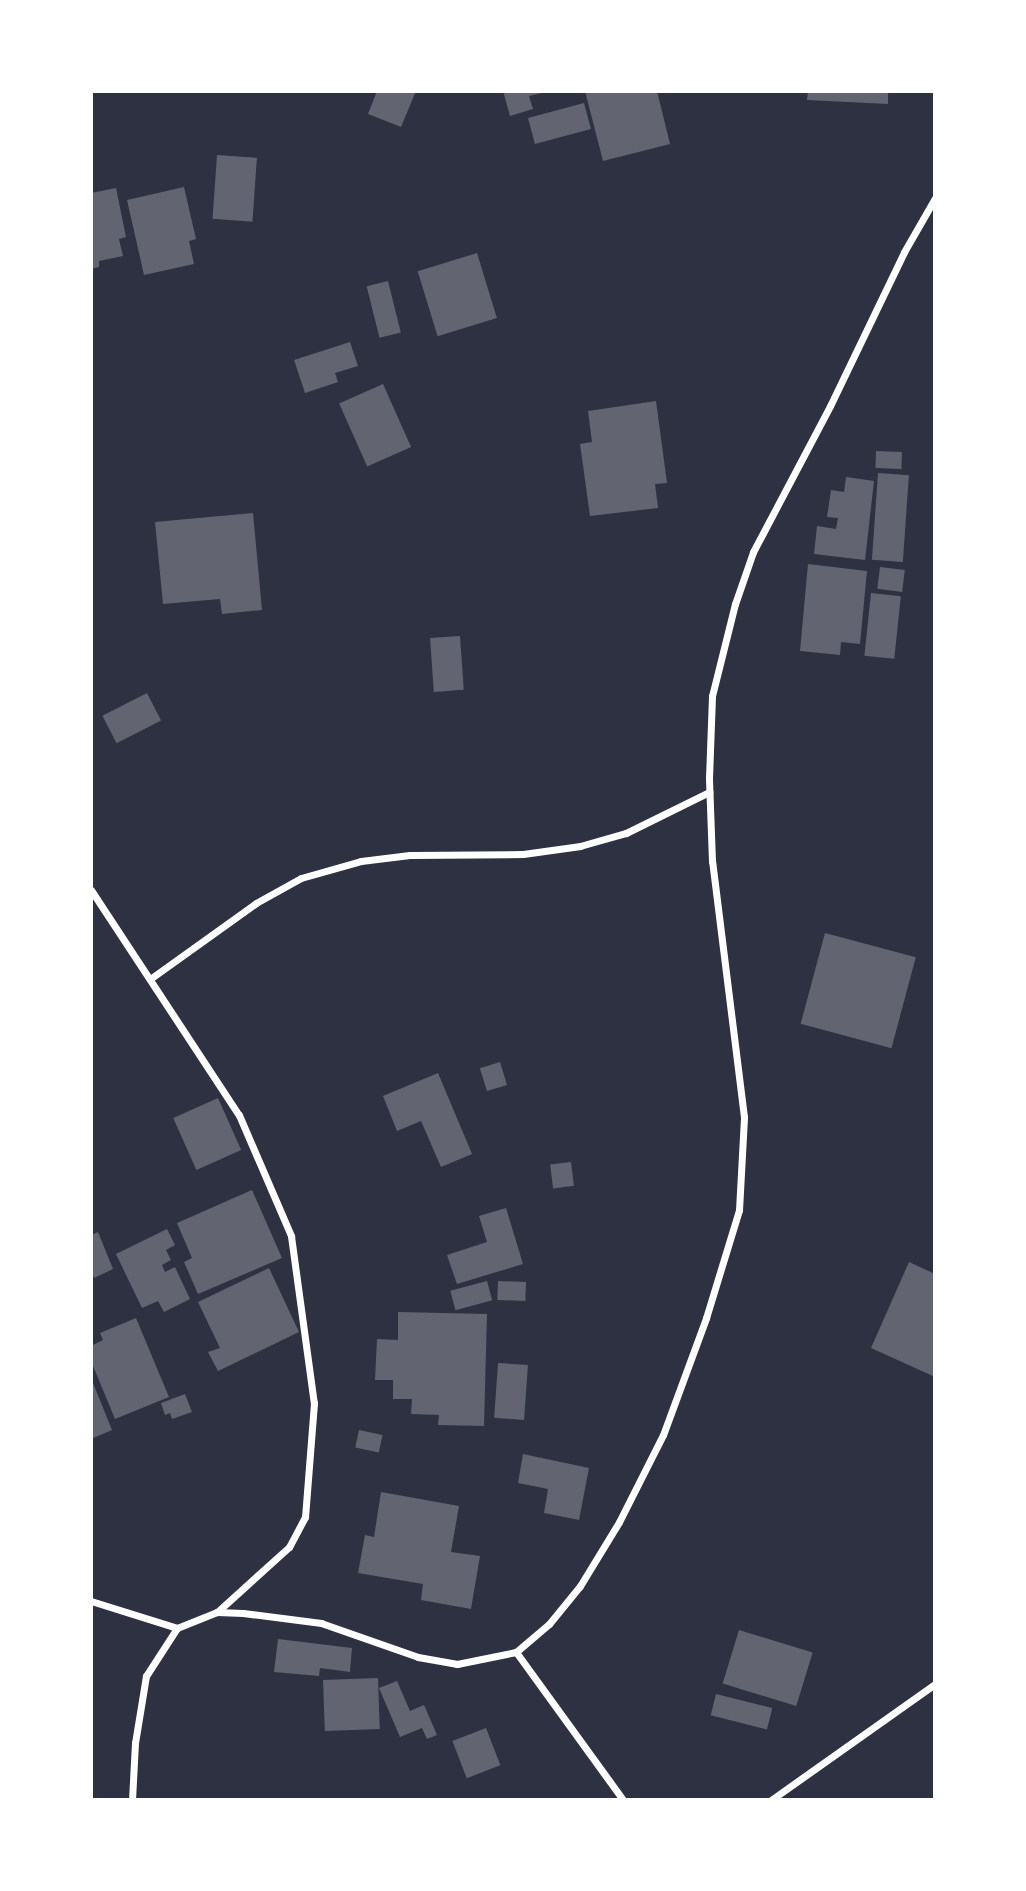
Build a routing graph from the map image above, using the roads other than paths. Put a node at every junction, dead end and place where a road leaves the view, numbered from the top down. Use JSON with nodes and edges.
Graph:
{"nodes":[{"id":1,"x":935,"y":198,"type":"edge"},
{"id":2,"x":709,"y":792,"type":"junction"},
{"id":3,"x":91,"y":890,"type":"edge"},
{"id":4,"x":150,"y":979,"type":"junction"},
{"id":5,"x":91,"y":1601,"type":"edge"},
{"id":6,"x":217,"y":1612,"type":"junction"},
{"id":7,"x":177,"y":1628,"type":"junction"},
{"id":8,"x":516,"y":1653,"type":"junction"},
{"id":9,"x":935,"y":1684,"type":"edge"},
{"id":10,"x":132,"y":1800,"type":"edge"},
{"id":11,"x":623,"y":1800,"type":"edge"},
{"id":12,"x":771,"y":1800,"type":"edge"}],
"edges":[{"from":1,"to":2,"type":"street"},
{"from":2,"to":4,"type":"street"},
{"from":2,"to":8,"type":"street"},
{"from":3,"to":4,"type":"street"},
{"from":4,"to":6,"type":"street"},
{"from":5,"to":7,"type":"street"},
{"from":6,"to":7,"type":"street"},
{"from":6,"to":8,"type":"street"},
{"from":7,"to":10,"type":"street"},
{"from":8,"to":11,"type":"street"},
{"from":9,"to":12,"type":"street"}]}
